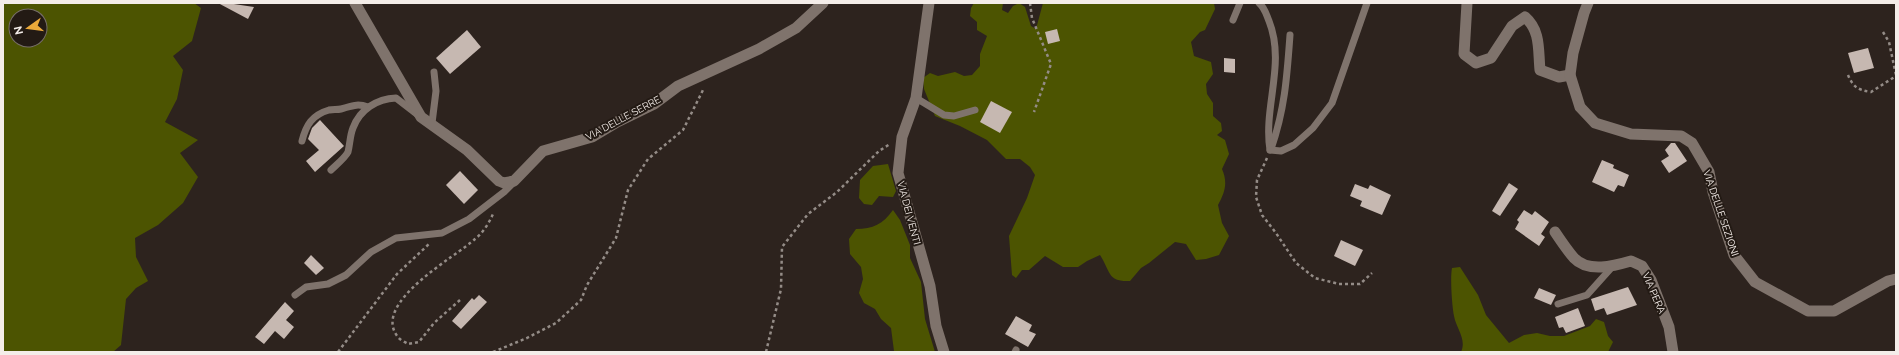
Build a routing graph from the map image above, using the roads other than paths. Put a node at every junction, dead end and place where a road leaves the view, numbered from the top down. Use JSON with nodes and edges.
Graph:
{"nodes":[{"id":1,"x":355,"y":3,"type":"edge"},
{"id":2,"x":823,"y":3,"type":"edge"},
{"id":3,"x":930,"y":3,"type":"edge"},
{"id":4,"x":1240,"y":3,"type":"edge"},
{"id":5,"x":1259,"y":3,"type":"edge"},
{"id":6,"x":1367,"y":3,"type":"edge"},
{"id":7,"x":1467,"y":3,"type":"edge"},
{"id":8,"x":1588,"y":3,"type":"edge"},
{"id":9,"x":1233,"y":20,"type":"dead end"},
{"id":10,"x":1290,"y":35,"type":"dead end"},
{"id":11,"x":434,"y":72,"type":"dead end"},
{"id":12,"x":1570,"y":75,"type":"junction"},
{"id":13,"x":916,"y":98,"type":"junction"},
{"id":14,"x":368,"y":107,"type":"junction"},
{"id":15,"x":975,"y":110,"type":"dead end"},
{"id":16,"x":421,"y":117,"type":"junction"},
{"id":17,"x":432,"y":123,"type":"junction"},
{"id":18,"x":302,"y":141,"type":"dead end"},
{"id":19,"x":1270,"y":150,"type":"junction"},
{"id":20,"x":331,"y":170,"type":"dead end"},
{"id":21,"x":514,"y":181,"type":"junction"},
{"id":22,"x":1555,"y":232,"type":"dead end"},
{"id":23,"x":1613,"y":266,"type":"junction"},
{"id":24,"x":1896,"y":279,"type":"edge"},
{"id":25,"x":294,"y":295,"type":"dead end"},
{"id":26,"x":1558,"y":304,"type":"dead end"},
{"id":27,"x":944,"y":352,"type":"edge"},
{"id":28,"x":1673,"y":352,"type":"edge"}],
"edges":[{"from":1,"to":16,"type":"street"},
{"from":2,"to":21,"type":"street","name":"VIA DELLE SERRE"},
{"from":3,"to":13,"type":"street","name":"VIA DEI VENTI"},
{"from":4,"to":9,"type":"lane"},
{"from":5,"to":19,"type":"lane"},
{"from":6,"to":19,"type":"lane"},
{"from":7,"to":12,"type":"street"},
{"from":8,"to":12,"type":"street","name":"VIA DELLE SEZIONI"},
{"from":10,"to":19,"type":"lane"},
{"from":11,"to":17,"type":"lane"},
{"from":12,"to":24,"type":"street","name":"VIA DELLE SEZIONI"},
{"from":13,"to":15,"type":"lane"},
{"from":13,"to":27,"type":"street","name":"VIA DEI VENTI"},
{"from":14,"to":16,"type":"lane"},
{"from":14,"to":18,"type":"lane"},
{"from":14,"to":20,"type":"lane"},
{"from":16,"to":17,"type":"street"},
{"from":17,"to":21,"type":"street"},
{"from":21,"to":25,"type":"lane"},
{"from":22,"to":23,"type":"street","name":"VIA PERA"},
{"from":23,"to":26,"type":"lane"},
{"from":23,"to":28,"type":"street","name":"VIA PERA"}]}
